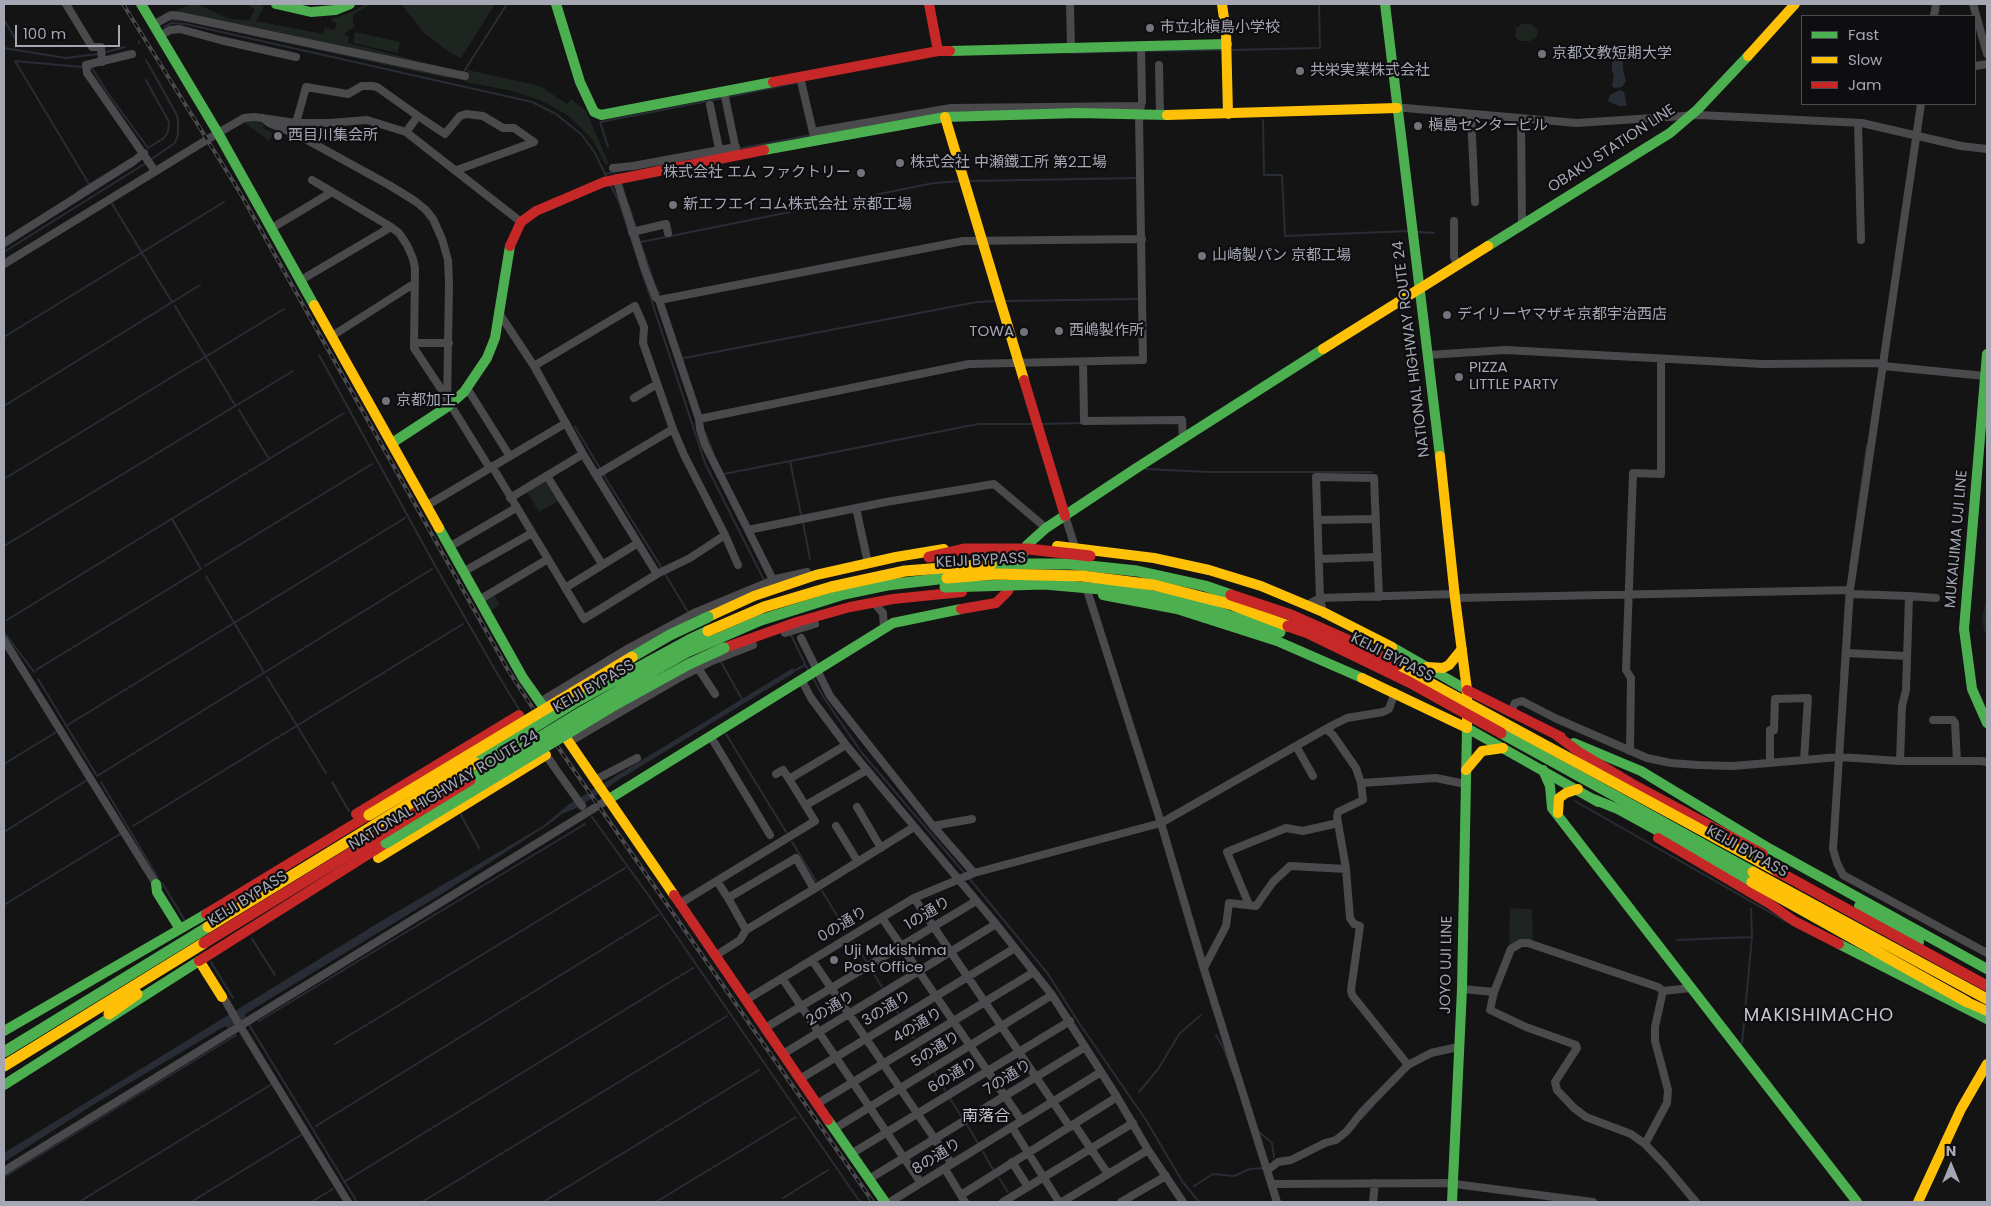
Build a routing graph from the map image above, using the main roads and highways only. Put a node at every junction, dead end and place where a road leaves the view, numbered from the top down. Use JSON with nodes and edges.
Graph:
{"nodes":[{"id":1,"x":141,"y":4,"type":"edge"},
{"id":2,"x":276,"y":4,"type":"edge"},
{"id":3,"x":350,"y":4,"type":"edge"},
{"id":4,"x":556,"y":4,"type":"edge"},
{"id":5,"x":929,"y":4,"type":"edge"},
{"id":6,"x":1222,"y":4,"type":"edge"},
{"id":7,"x":1385,"y":4,"type":"edge"},
{"id":8,"x":1795,"y":4,"type":"edge"},
{"id":9,"x":1227,"y":48,"type":"junction"},
{"id":10,"x":938,"y":50,"type":"junction"},
{"id":11,"x":1397,"y":108,"type":"junction"},
{"id":12,"x":1228,"y":114,"type":"junction"},
{"id":13,"x":945,"y":117,"type":"junction"},
{"id":14,"x":1420,"y":288,"type":"junction"},
{"id":15,"x":1987,"y":354,"type":"edge"},
{"id":16,"x":392,"y":443,"type":"junction"},
{"id":17,"x":1065,"y":516,"type":"junction"},
{"id":18,"x":1026,"y":544,"type":"junction"},
{"id":19,"x":1008,"y":591,"type":"junction"},
{"id":20,"x":780,"y":602,"type":"junction"},
{"id":21,"x":1321,"y":611,"type":"junction"},
{"id":22,"x":706,"y":643,"type":"junction"},
{"id":23,"x":1462,"y":649,"type":"junction"},
{"id":24,"x":1426,"y":667,"type":"junction"},
{"id":25,"x":1365,"y":678,"type":"junction"},
{"id":26,"x":1467,"y":690,"type":"junction"},
{"id":27,"x":519,"y":715,"type":"road end"},
{"id":28,"x":1987,"y":723,"type":"edge"},
{"id":29,"x":1467,"y":728,"type":"junction"},
{"id":30,"x":1554,"y":734,"type":"junction"},
{"id":31,"x":1503,"y":748,"type":"junction"},
{"id":32,"x":546,"y":755,"type":"road end"},
{"id":33,"x":1466,"y":770,"type":"junction"},
{"id":34,"x":1544,"y":770,"type":"junction"},
{"id":35,"x":601,"y":788,"type":"junction"},
{"id":36,"x":1578,"y":789,"type":"junction"},
{"id":37,"x":1593,"y":799,"type":"junction"},
{"id":38,"x":1559,"y":816,"type":"junction"},
{"id":39,"x":156,"y":884,"type":"road end"},
{"id":40,"x":221,"y":906,"type":"junction"},
{"id":41,"x":236,"y":924,"type":"junction"},
{"id":42,"x":180,"y":925,"type":"junction"},
{"id":43,"x":240,"y":935,"type":"junction"},
{"id":44,"x":204,"y":964,"type":"junction"},
{"id":45,"x":1987,"y":970,"type":"edge"},
{"id":46,"x":1987,"y":982,"type":"edge"},
{"id":47,"x":1987,"y":986,"type":"edge"},
{"id":48,"x":97,"y":995,"type":"junction"},
{"id":49,"x":222,"y":997,"type":"road end"},
{"id":50,"x":1987,"y":999,"type":"edge"},
{"id":51,"x":1987,"y":1012,"type":"edge"},
{"id":52,"x":1987,"y":1020,"type":"edge"},
{"id":53,"x":4,"y":1031,"type":"edge"},
{"id":54,"x":4,"y":1046,"type":"edge"},
{"id":55,"x":4,"y":1052,"type":"edge"},
{"id":56,"x":1987,"y":1064,"type":"edge"},
{"id":57,"x":4,"y":1066,"type":"edge"},
{"id":58,"x":4,"y":1079,"type":"edge"},
{"id":59,"x":4,"y":1085,"type":"edge"},
{"id":60,"x":884,"y":1202,"type":"edge"},
{"id":61,"x":1452,"y":1202,"type":"edge"},
{"id":62,"x":1857,"y":1202,"type":"edge"},
{"id":63,"x":1918,"y":1202,"type":"edge"}],
"edges":[{"from":1,"to":16,"type":"main road"},
{"from":2,"to":3,"type":"main road"},
{"from":4,"to":10,"type":"main road"},
{"from":5,"to":10,"type":"main road"},
{"from":6,"to":9,"type":"main road"},
{"from":7,"to":11,"type":"main road","name":"NATIONAL HIGHWAY ROUTE 24"},
{"from":8,"to":14,"type":"main road","name":"OBAKU STATION LINE"},
{"from":9,"to":10,"type":"main road"},
{"from":9,"to":12,"type":"main road"},
{"from":11,"to":12,"type":"main road"},
{"from":11,"to":14,"type":"main road","name":"NATIONAL HIGHWAY ROUTE 24"},
{"from":12,"to":13,"type":"main road"},
{"from":13,"to":16,"type":"main road"},
{"from":13,"to":17,"type":"main road"},
{"from":14,"to":17,"type":"main road","name":"OBAKU STATION LINE"},
{"from":14,"to":23,"type":"main road","name":"NATIONAL HIGHWAY ROUTE 24"},
{"from":15,"to":28,"type":"main road","name":"MUKAIJIMA UJI LINE"},
{"from":16,"to":35,"type":"main road"},
{"from":17,"to":18,"type":"main road","name":"OBAKU STATION LINE"},
{"from":18,"to":19,"type":"main road"},
{"from":18,"to":21,"type":"main road","name":"NATIONAL HIGHWAY ROUTE 24"},
{"from":18,"to":40,"type":"main road","name":"NATIONAL HIGHWAY ROUTE 24","bridge":true},
{"from":19,"to":25,"type":"main road","name":"NATIONAL HIGHWAY ROUTE 24"},
{"from":19,"to":35,"type":"main road"},
{"from":19,"to":43,"type":"main road","name":"NATIONAL HIGHWAY ROUTE 24","bridge":true},
{"from":20,"to":21,"type":"main road","bridge":true},
{"from":20,"to":47,"type":"main road","name":"KEIJI BYPASS","bridge":true},
{"from":20,"to":48,"type":"main road","name":"KEIJI BYPASS","bridge":true},
{"from":21,"to":24,"type":"main road","name":"NATIONAL HIGHWAY ROUTE 24"},
{"from":22,"to":25,"type":"main road","bridge":true},
{"from":22,"to":41,"type":"main road","name":"KEIJI BYPASS","bridge":true},
{"from":22,"to":50,"type":"main road","name":"KEIJI BYPASS","bridge":true},
{"from":23,"to":24,"type":"main road"},
{"from":23,"to":26,"type":"main road","name":"NATIONAL HIGHWAY ROUTE 24"},
{"from":24,"to":26,"type":"main road","name":"NATIONAL HIGHWAY ROUTE 24"},
{"from":25,"to":29,"type":"main road","name":"NATIONAL HIGHWAY ROUTE 24"},
{"from":26,"to":29,"type":"main road","name":"NATIONAL HIGHWAY ROUTE 24"},
{"from":26,"to":30,"type":"main road"},
{"from":27,"to":40,"type":"main road"},
{"from":29,"to":31,"type":"main road"},
{"from":29,"to":33,"type":"main road","name":"JOYO UJI LINE"},
{"from":30,"to":45,"type":"main road"},
{"from":30,"to":46,"type":"main road"},
{"from":31,"to":33,"type":"main road"},
{"from":31,"to":34,"type":"main road"},
{"from":32,"to":43,"type":"main road"},
{"from":33,"to":61,"type":"main road","name":"JOYO UJI LINE"},
{"from":34,"to":36,"type":"main road"},
{"from":34,"to":38,"type":"main road"},
{"from":35,"to":60,"type":"main road"},
{"from":36,"to":37,"type":"main road"},
{"from":36,"to":38,"type":"main road"},
{"from":37,"to":51,"type":"main road","bridge":true},
{"from":37,"to":52,"type":"main road"},
{"from":38,"to":62,"type":"main road"},
{"from":39,"to":42,"type":"main road"},
{"from":40,"to":42,"type":"main road","name":"NATIONAL HIGHWAY ROUTE 24"},
{"from":41,"to":57,"type":"main road","name":"KEIJI BYPASS","bridge":true},
{"from":41,"to":58,"type":"main road","bridge":true},
{"from":42,"to":53,"type":"main road","name":"NATIONAL HIGHWAY ROUTE 24"},
{"from":43,"to":44,"type":"main road","name":"NATIONAL HIGHWAY ROUTE 24"},
{"from":44,"to":49,"type":"main road"},
{"from":44,"to":59,"type":"main road","name":"NATIONAL HIGHWAY ROUTE 24"},
{"from":48,"to":54,"type":"main road","bridge":true},
{"from":48,"to":55,"type":"main road","name":"KEIJI BYPASS","bridge":true},
{"from":56,"to":63,"type":"main road"}]}
